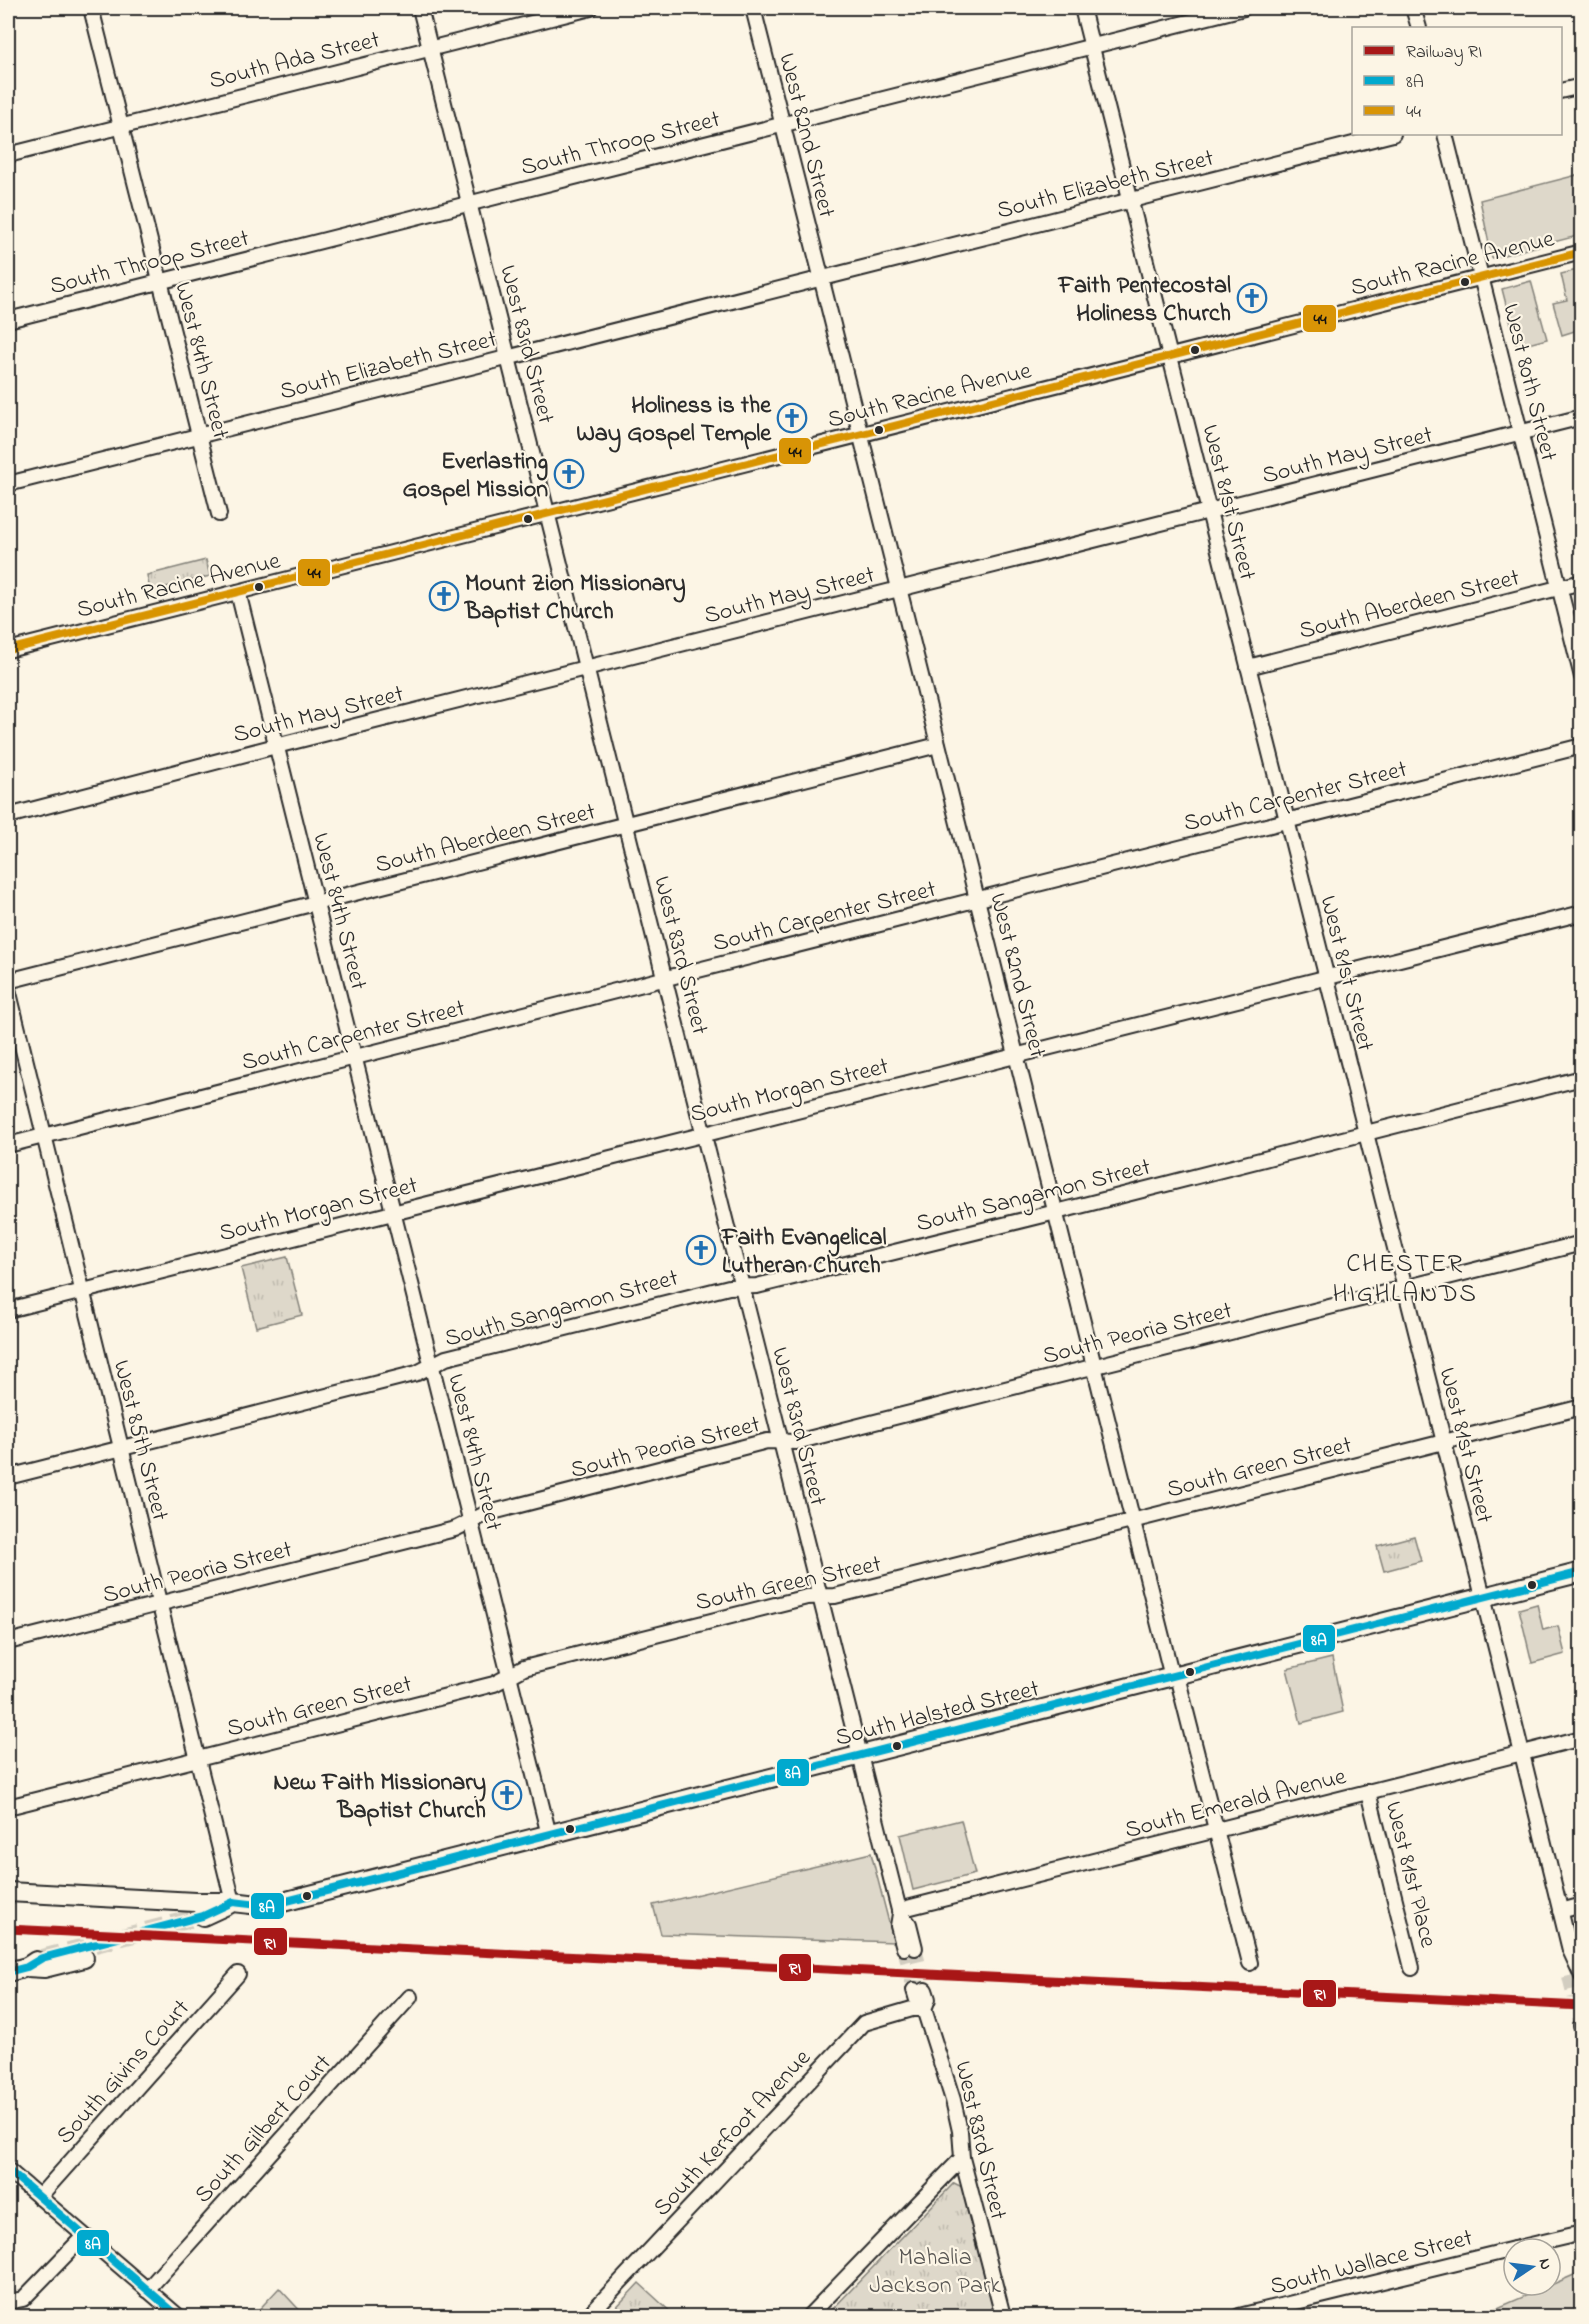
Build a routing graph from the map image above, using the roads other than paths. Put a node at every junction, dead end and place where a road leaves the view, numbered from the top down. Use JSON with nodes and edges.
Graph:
{"nodes":[{"id":1,"x":90,"y":8,"type":"edge"},
{"id":2,"x":420,"y":8,"type":"edge"},
{"id":3,"x":591,"y":8,"type":"edge"},
{"id":4,"x":753,"y":8,"type":"edge"},
{"id":5,"x":1082,"y":8,"type":"edge"},
{"id":6,"x":1244,"y":8,"type":"edge"},
{"id":7,"x":1413,"y":8,"type":"edge"},
{"id":8,"x":1419,"y":27,"type":"edge"},
{"id":9,"x":1092,"y":46,"type":"junction"},
{"id":10,"x":430,"y":48,"type":"junction"},
{"id":11,"x":1581,"y":86,"type":"edge"},
{"id":12,"x":1562,"y":91,"type":"edge"},
{"id":13,"x":783,"y":124,"type":"junction"},
{"id":14,"x":121,"y":126,"type":"junction"},
{"id":15,"x":1389,"y":135,"type":"edge"},
{"id":16,"x":1445,"y":135,"type":"edge"},
{"id":17,"x":8,"y":155,"type":"edge"},
{"id":18,"x":1131,"y":200,"type":"junction"},
{"id":19,"x":469,"y":203,"type":"junction"},
{"id":20,"x":1581,"y":252,"type":"edge"},
{"id":21,"x":1481,"y":278,"type":"junction"},
{"id":22,"x":821,"y":279,"type":"junction"},
{"id":23,"x":160,"y":281,"type":"junction"},
{"id":24,"x":8,"y":320,"type":"edge"},
{"id":25,"x":508,"y":357,"type":"junction"},
{"id":26,"x":1170,"y":357,"type":"junction"},
{"id":27,"x":1581,"y":417,"type":"edge"},
{"id":28,"x":1520,"y":433,"type":"junction"},
{"id":29,"x":199,"y":435,"type":"junction"},
{"id":30,"x":860,"y":435,"type":"junction"},
{"id":31,"x":8,"y":484,"type":"edge"},
{"id":32,"x":547,"y":513,"type":"junction"},
{"id":33,"x":1209,"y":513,"type":"junction"},
{"id":34,"x":219,"y":514,"type":"dead end"},
{"id":35,"x":1581,"y":582,"type":"edge"},
{"id":36,"x":1559,"y":588,"type":"junction"},
{"id":37,"x":899,"y":589,"type":"junction"},
{"id":38,"x":238,"y":592,"type":"junction"},
{"id":39,"x":8,"y":650,"type":"edge"},
{"id":40,"x":1248,"y":667,"type":"junction"},
{"id":41,"x":586,"y":669,"type":"junction"},
{"id":42,"x":1581,"y":677,"type":"edge"},
{"id":43,"x":938,"y":745,"type":"junction"},
{"id":44,"x":276,"y":746,"type":"junction"},
{"id":45,"x":1581,"y":746,"type":"edge"},
{"id":46,"x":8,"y":816,"type":"edge"},
{"id":47,"x":1287,"y":821,"type":"junction"},
{"id":48,"x":626,"y":824,"type":"junction"},
{"id":49,"x":977,"y":899,"type":"junction"},
{"id":50,"x":316,"y":903,"type":"junction"},
{"id":51,"x":1581,"y":913,"type":"edge"},
{"id":52,"x":1326,"y":977,"type":"junction"},
{"id":53,"x":664,"y":978,"type":"junction"},
{"id":54,"x":8,"y":981,"type":"edge"},
{"id":55,"x":8,"y":989,"type":"edge"},
{"id":56,"x":1016,"y":1055,"type":"junction"},
{"id":57,"x":354,"y":1057,"type":"junction"},
{"id":58,"x":1581,"y":1078,"type":"edge"},
{"id":59,"x":1365,"y":1133,"type":"junction"},
{"id":60,"x":704,"y":1134,"type":"junction"},
{"id":61,"x":44,"y":1136,"type":"junction"},
{"id":62,"x":8,"y":1145,"type":"edge"},
{"id":63,"x":1056,"y":1212,"type":"junction"},
{"id":64,"x":393,"y":1213,"type":"junction"},
{"id":65,"x":1581,"y":1243,"type":"edge"},
{"id":66,"x":742,"y":1287,"type":"junction"},
{"id":67,"x":1404,"y":1288,"type":"junction"},
{"id":68,"x":82,"y":1292,"type":"junction"},
{"id":69,"x":8,"y":1310,"type":"edge"},
{"id":70,"x":431,"y":1366,"type":"junction"},
{"id":71,"x":1094,"y":1366,"type":"junction"},
{"id":72,"x":1581,"y":1407,"type":"edge"},
{"id":73,"x":781,"y":1442,"type":"junction"},
{"id":74,"x":1443,"y":1443,"type":"junction"},
{"id":75,"x":121,"y":1448,"type":"junction"},
{"id":76,"x":8,"y":1477,"type":"edge"},
{"id":77,"x":1133,"y":1521,"type":"junction"},
{"id":78,"x":470,"y":1522,"type":"junction"},
{"id":79,"x":1581,"y":1572,"type":"edge"},
{"id":80,"x":820,"y":1597,"type":"junction"},
{"id":81,"x":1483,"y":1598,"type":"junction"},
{"id":82,"x":159,"y":1604,"type":"junction"},
{"id":83,"x":8,"y":1642,"type":"edge"},
{"id":84,"x":509,"y":1676,"type":"junction"},
{"id":85,"x":1175,"y":1676,"type":"junction"},
{"id":86,"x":1581,"y":1738,"type":"edge"},
{"id":87,"x":1522,"y":1754,"type":"junction"},
{"id":88,"x":860,"y":1756,"type":"junction"},
{"id":89,"x":198,"y":1758,"type":"junction"},
{"id":90,"x":1368,"y":1792,"type":"junction"},
{"id":91,"x":8,"y":1807,"type":"edge"},
{"id":92,"x":1216,"y":1830,"type":"junction"},
{"id":93,"x":549,"y":1835,"type":"junction"},
{"id":94,"x":8,"y":1892,"type":"edge"},
{"id":95,"x":233,"y":1902,"type":"junction"},
{"id":96,"x":1581,"y":1905,"type":"edge"},
{"id":97,"x":1560,"y":1911,"type":"junction"},
{"id":98,"x":899,"y":1912,"type":"junction"},
{"id":99,"x":211,"y":1917,"type":"tunnel mouth"},
{"id":100,"x":910,"y":1948,"type":"tunnel mouth"},
{"id":101,"x":84,"y":1958,"type":"dead end"},
{"id":102,"x":1250,"y":1964,"type":"dead end"},
{"id":103,"x":1412,"y":1968,"type":"dead end"},
{"id":104,"x":8,"y":1972,"type":"edge"},
{"id":105,"x":238,"y":1974,"type":"dead end"},
{"id":106,"x":1575,"y":1976,"type":"tunnel mouth"},
{"id":107,"x":920,"y":1990,"type":"tunnel mouth"},
{"id":108,"x":410,"y":1997,"type":"dead end"},
{"id":109,"x":924,"y":2009,"type":"junction"},
{"id":110,"x":962,"y":2158,"type":"junction"},
{"id":111,"x":8,"y":2170,"type":"edge"},
{"id":112,"x":39,"y":2197,"type":"junction"},
{"id":113,"x":1581,"y":2232,"type":"edge"},
{"id":114,"x":84,"y":2236,"type":"junction"},
{"id":115,"x":1561,"y":2237,"type":"edge"},
{"id":116,"x":1502,"y":2252,"type":"edge"},
{"id":117,"x":147,"y":2290,"type":"junction"},
{"id":118,"x":8,"y":2302,"type":"edge"},
{"id":119,"x":178,"y":2316,"type":"edge"},
{"id":120,"x":588,"y":2316,"type":"edge"},
{"id":121,"x":809,"y":2316,"type":"edge"},
{"id":122,"x":1003,"y":2316,"type":"edge"},
{"id":123,"x":1239,"y":2316,"type":"edge"}],
"edges":[{"from":1,"to":14,"type":"street","name":"West 84th Street"},
{"from":2,"to":10,"type":"street","name":"West 83rd Street"},
{"from":3,"to":10,"type":"street","name":"South Ada Street"},
{"from":4,"to":13,"type":"street","name":"West 82nd Street"},
{"from":5,"to":9,"type":"street","name":"West 81st Street"},
{"from":6,"to":9,"type":"street","name":"South Throop Street"},
{"from":7,"to":8,"type":"street"},
{"from":9,"to":13,"type":"street","name":"South Throop Street"},
{"from":9,"to":18,"type":"street","name":"West 81st Street"},
{"from":10,"to":14,"type":"street","name":"South Ada Street"},
{"from":10,"to":19,"type":"street","name":"West 83rd Street"},
{"from":11,"to":12,"type":"street"},
{"from":13,"to":19,"type":"street","name":"South Throop Street"},
{"from":13,"to":22,"type":"street","name":"West 82nd Street"},
{"from":14,"to":17,"type":"street","name":"South Ada Street"},
{"from":14,"to":23,"type":"street","name":"West 84th Street"},
{"from":15,"to":18,"type":"street","name":"South Elizabeth Street"},
{"from":16,"to":21,"type":"street","name":"West 80th Street"},
{"from":18,"to":22,"type":"street","name":"South Elizabeth Street"},
{"from":18,"to":26,"type":"street","name":"West 81st Street"},
{"from":19,"to":23,"type":"street","name":"South Throop Street"},
{"from":19,"to":25,"type":"street","name":"West 83rd Street"},
{"from":20,"to":21,"type":"street","name":"South Racine Avenue"},
{"from":21,"to":26,"type":"street","name":"South Racine Avenue"},
{"from":21,"to":28,"type":"street","name":"West 80th Street"},
{"from":22,"to":25,"type":"street","name":"South Elizabeth Street"},
{"from":22,"to":30,"type":"street","name":"West 82nd Street"},
{"from":23,"to":24,"type":"street","name":"South Throop Street"},
{"from":23,"to":29,"type":"street","name":"West 84th Street"},
{"from":25,"to":29,"type":"street","name":"South Elizabeth Street"},
{"from":25,"to":32,"type":"street","name":"West 83rd Street"},
{"from":26,"to":30,"type":"street","name":"South Racine Avenue"},
{"from":26,"to":33,"type":"street","name":"West 81st Street"},
{"from":27,"to":28,"type":"street","name":"South May Street"},
{"from":28,"to":33,"type":"street","name":"South May Street"},
{"from":28,"to":36,"type":"street","name":"West 80th Street"},
{"from":29,"to":31,"type":"street","name":"South Elizabeth Street"},
{"from":29,"to":34,"type":"street","name":"West 84th Street"},
{"from":30,"to":32,"type":"street","name":"South Racine Avenue"},
{"from":30,"to":37,"type":"street","name":"West 82nd Street"},
{"from":32,"to":38,"type":"street","name":"South Racine Avenue"},
{"from":32,"to":41,"type":"street","name":"West 83rd Street"},
{"from":33,"to":37,"type":"street","name":"South May Street"},
{"from":33,"to":40,"type":"street","name":"West 81st Street"},
{"from":35,"to":36,"type":"street","name":"South Aberdeen Street"},
{"from":36,"to":40,"type":"street","name":"South Aberdeen Street"},
{"from":36,"to":42,"type":"street","name":"West 80th Street"},
{"from":37,"to":41,"type":"street","name":"South May Street"},
{"from":37,"to":43,"type":"street","name":"West 82nd Street"},
{"from":38,"to":39,"type":"street","name":"South Racine Avenue"},
{"from":38,"to":44,"type":"street","name":"West 84th Street"},
{"from":40,"to":47,"type":"street","name":"West 81st Street"},
{"from":41,"to":44,"type":"street","name":"South May Street"},
{"from":41,"to":48,"type":"street","name":"West 83rd Street"},
{"from":43,"to":48,"type":"street","name":"South Aberdeen Street"},
{"from":43,"to":49,"type":"street","name":"West 82nd Street"},
{"from":44,"to":46,"type":"street","name":"South May Street"},
{"from":44,"to":50,"type":"street","name":"West 84th Street"},
{"from":45,"to":47,"type":"street","name":"South Carpenter Street"},
{"from":47,"to":49,"type":"street","name":"South Carpenter Street"},
{"from":47,"to":52,"type":"street","name":"West 81st Street"},
{"from":48,"to":50,"type":"street","name":"South Aberdeen Street"},
{"from":48,"to":53,"type":"street","name":"West 83rd Street"},
{"from":49,"to":53,"type":"street","name":"South Carpenter Street"},
{"from":49,"to":56,"type":"street","name":"West 82nd Street"},
{"from":50,"to":54,"type":"street","name":"South Aberdeen Street"},
{"from":50,"to":57,"type":"street","name":"West 84th Street"},
{"from":51,"to":52,"type":"street","name":"South Morgan Street"},
{"from":52,"to":56,"type":"street","name":"South Morgan Street"},
{"from":52,"to":59,"type":"street","name":"West 81st Street"},
{"from":53,"to":57,"type":"street","name":"South Carpenter Street"},
{"from":53,"to":60,"type":"street","name":"West 83rd Street"},
{"from":55,"to":61,"type":"street","name":"West 85th Street"},
{"from":56,"to":60,"type":"street","name":"South Morgan Street"},
{"from":56,"to":63,"type":"street","name":"West 82nd Street"},
{"from":57,"to":61,"type":"street","name":"South Carpenter Street"},
{"from":57,"to":64,"type":"street","name":"West 84th Street"},
{"from":58,"to":59,"type":"street","name":"South Sangamon Street"},
{"from":59,"to":63,"type":"street","name":"South Sangamon Street"},
{"from":59,"to":67,"type":"street","name":"West 81st Street"},
{"from":60,"to":64,"type":"street","name":"South Morgan Street"},
{"from":60,"to":66,"type":"street","name":"West 83rd Street"},
{"from":61,"to":62,"type":"street","name":"South Carpenter Street"},
{"from":61,"to":68,"type":"street","name":"West 85th Street"},
{"from":63,"to":66,"type":"street","name":"South Sangamon Street"},
{"from":63,"to":71,"type":"street","name":"West 82nd Street"},
{"from":64,"to":68,"type":"street","name":"South Morgan Street"},
{"from":64,"to":70,"type":"street","name":"West 84th Street"},
{"from":65,"to":67,"type":"street","name":"South Peoria Street"},
{"from":66,"to":70,"type":"street","name":"South Sangamon Street"},
{"from":66,"to":73,"type":"street","name":"West 83rd Street"},
{"from":67,"to":71,"type":"street","name":"South Peoria Street"},
{"from":67,"to":74,"type":"street","name":"West 81st Street"},
{"from":68,"to":69,"type":"street","name":"South Morgan Street"},
{"from":68,"to":75,"type":"street","name":"West 85th Street"},
{"from":70,"to":75,"type":"street","name":"South Sangamon Street"},
{"from":70,"to":78,"type":"street","name":"West 84th Street"},
{"from":71,"to":73,"type":"street","name":"South Peoria Street"},
{"from":71,"to":77,"type":"street","name":"West 82nd Street"},
{"from":72,"to":74,"type":"street","name":"South Green Street"},
{"from":73,"to":78,"type":"street","name":"South Peoria Street"},
{"from":73,"to":80,"type":"street","name":"West 83rd Street"},
{"from":74,"to":77,"type":"street","name":"South Green Street"},
{"from":74,"to":81,"type":"street","name":"West 81st Street"},
{"from":75,"to":76,"type":"street","name":"South Sangamon Street"},
{"from":75,"to":82,"type":"street","name":"West 85th Street"},
{"from":77,"to":80,"type":"street","name":"South Green Street"},
{"from":77,"to":85,"type":"street","name":"West 82nd Street"},
{"from":78,"to":82,"type":"street","name":"South Peoria Street"},
{"from":78,"to":84,"type":"street","name":"West 84th Street"},
{"from":79,"to":81,"type":"main road","name":"South Halsted Street"},
{"from":80,"to":84,"type":"street","name":"South Green Street"},
{"from":80,"to":88,"type":"street","name":"West 83rd Street"},
{"from":81,"to":85,"type":"main road","name":"South Halsted Street"},
{"from":81,"to":87,"type":"street","name":"West 81st Street"},
{"from":82,"to":83,"type":"street","name":"South Peoria Street"},
{"from":82,"to":89,"type":"street","name":"West 85th Street"},
{"from":84,"to":89,"type":"street","name":"South Green Street"},
{"from":84,"to":93,"type":"street","name":"West 84th Street"},
{"from":85,"to":88,"type":"main road","name":"South Halsted Street"},
{"from":85,"to":92,"type":"street","name":"West 82nd Street"},
{"from":86,"to":87,"type":"street","name":"South Emerald Avenue"},
{"from":87,"to":90,"type":"street","name":"South Emerald Avenue"},
{"from":87,"to":97,"type":"street","name":"West 81st Street"},
{"from":88,"to":93,"type":"main road","name":"South Halsted Street"},
{"from":88,"to":98,"type":"street","name":"West 83rd Street"},
{"from":89,"to":91,"type":"street","name":"South Green Street"},
{"from":89,"to":95,"type":"street","name":"West 85th Street"},
{"from":90,"to":92,"type":"street","name":"South Emerald Avenue"},
{"from":90,"to":103,"type":"street","name":"West 81st Place"},
{"from":92,"to":98,"type":"street","name":"South Emerald Avenue"},
{"from":92,"to":102,"type":"street","name":"West 82nd Street"},
{"from":93,"to":95,"type":"main road","name":"South Halsted Street"},
{"from":94,"to":95,"type":"main road","name":"South Halsted Street"},
{"from":95,"to":99,"type":"main road"},
{"from":96,"to":97,"type":"street"},
{"from":97,"to":106,"type":"street","name":"West 81st Street"},
{"from":98,"to":100,"type":"street","name":"West 83rd Street"},
{"from":101,"to":104,"type":"main road"},
{"from":105,"to":112,"type":"street","name":"South Givins Court"},
{"from":107,"to":109,"type":"street","name":"West 83rd Street"},
{"from":108,"to":117,"type":"street","name":"South Gilbert Court"},
{"from":109,"to":110,"type":"street","name":"West 83rd Street"},
{"from":109,"to":120,"type":"street","name":"South Kerfoot Avenue"},
{"from":110,"to":121,"type":"street"},
{"from":110,"to":122,"type":"street","name":"West 83rd Street"},
{"from":111,"to":112,"type":"street"},
{"from":112,"to":114,"type":"street"},
{"from":113,"to":115,"type":"street","name":"South Wallace Street"},
{"from":114,"to":117,"type":"street"},
{"from":114,"to":118,"type":"street"},
{"from":116,"to":123,"type":"street","name":"South Wallace Street"},
{"from":117,"to":119,"type":"street"}]}
